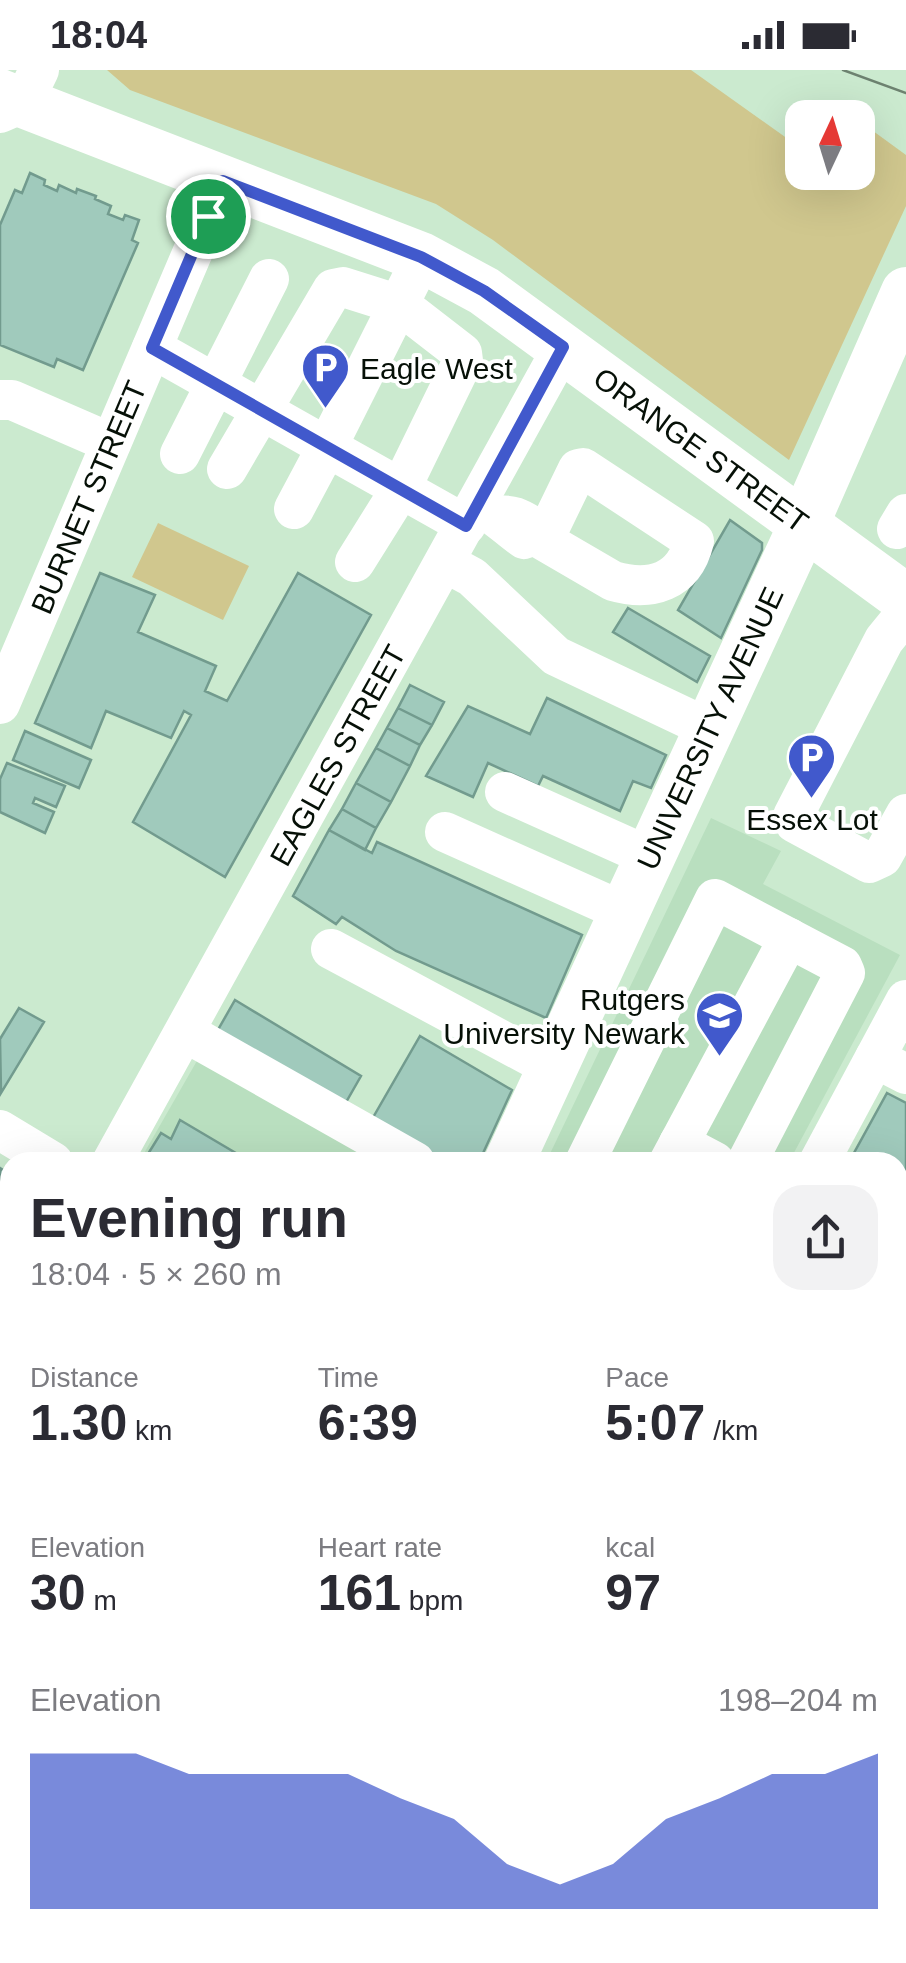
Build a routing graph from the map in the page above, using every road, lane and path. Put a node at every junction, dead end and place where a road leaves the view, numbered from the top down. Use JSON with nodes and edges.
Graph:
{"nodes":[{"id":1,"x":15,"y":95,"type":"edge"},
{"id":2,"x":223,"y":181,"type":"junction"},
{"id":3,"x":421,"y":257,"type":"junction"},
{"id":4,"x":269,"y":280,"type":"dead end"},
{"id":5,"x":906,"y":292,"type":"edge"},
{"id":6,"x":400,"y":305,"type":"junction"},
{"id":7,"x":563,"y":347,"type":"junction"},
{"id":8,"x":152,"y":348,"type":"junction"},
{"id":9,"x":217,"y":383,"type":"junction"},
{"id":10,"x":0,"y":400,"type":"edge"},
{"id":11,"x":261,"y":408,"type":"junction"},
{"id":12,"x":111,"y":443,"type":"junction"},
{"id":13,"x":328,"y":447,"type":"junction"},
{"id":14,"x":180,"y":454,"type":"dead end"},
{"id":15,"x":227,"y":469,"type":"dead end"},
{"id":16,"x":400,"y":490,"type":"junction"},
{"id":17,"x":294,"y":509,"type":"dead end"},
{"id":18,"x":480,"y":515,"type":"junction"},
{"id":19,"x":804,"y":524,"type":"junction"},
{"id":20,"x":539,"y":538,"type":"dead end"},
{"id":21,"x":355,"y":562,"type":"dead end"},
{"id":22,"x":446,"y":563,"type":"junction"},
{"id":23,"x":906,"y":600,"type":"edge"},
{"id":24,"x":906,"y":613,"type":"edge"},
{"id":25,"x":0,"y":704,"type":"edge"},
{"id":26,"x":710,"y":729,"type":"junction"},
{"id":27,"x":505,"y":792,"type":"dead end"},
{"id":28,"x":906,"y":814,"type":"edge"},
{"id":29,"x":445,"y":832,"type":"dead end"},
{"id":30,"x":650,"y":857,"type":"junction"},
{"id":31,"x":624,"y":912,"type":"junction"},
{"id":32,"x":789,"y":938,"type":"junction"},
{"id":33,"x":332,"y":950,"type":"dead end"},
{"id":34,"x":906,"y":1000,"type":"edge"},
{"id":35,"x":185,"y":1032,"type":"junction"},
{"id":36,"x":890,"y":1066,"type":"edge"},
{"id":37,"x":553,"y":1068,"type":"junction"},
{"id":38,"x":0,"y":1130,"type":"edge"},
{"id":39,"x":36,"y":1152,"type":"edge"},
{"id":40,"x":118,"y":1152,"type":"edge"},
{"id":41,"x":397,"y":1152,"type":"edge"},
{"id":42,"x":514,"y":1152,"type":"edge"},
{"id":43,"x":590,"y":1152,"type":"edge"},
{"id":44,"x":675,"y":1152,"type":"edge"},
{"id":45,"x":752,"y":1152,"type":"edge"},
{"id":46,"x":826,"y":1152,"type":"edge"}],
"edges":[{"from":1,"to":2,"type":"main road","name":"ORANGE STREET"},
{"from":2,"to":3,"type":"main road","name":"ORANGE STREET"},
{"from":2,"to":8,"type":"street","name":"BURNET STREET"},
{"from":3,"to":6,"type":"street"},
{"from":3,"to":7,"type":"main road","name":"ORANGE STREET"},
{"from":4,"to":9,"type":"street"},
{"from":5,"to":19,"type":"main road","name":"UNIVERSITY AVENUE"},
{"from":6,"to":11,"type":"street"},
{"from":6,"to":13,"type":"street"},
{"from":6,"to":16,"type":"street"},
{"from":7,"to":18,"type":"street","name":"EAGLES STREET"},
{"from":7,"to":19,"type":"main road","name":"ORANGE STREET"},
{"from":8,"to":9,"type":"street"},
{"from":8,"to":12,"type":"street","name":"BURNET STREET"},
{"from":9,"to":11,"type":"street"},
{"from":9,"to":14,"type":"street"},
{"from":10,"to":12,"type":"street"},
{"from":11,"to":13,"type":"street"},
{"from":11,"to":15,"type":"street"},
{"from":12,"to":25,"type":"street","name":"BURNET STREET"},
{"from":13,"to":16,"type":"street"},
{"from":13,"to":17,"type":"street"},
{"from":16,"to":18,"type":"street"},
{"from":16,"to":21,"type":"street"},
{"from":18,"to":20,"type":"street"},
{"from":18,"to":22,"type":"street","name":"EAGLES STREET"},
{"from":19,"to":23,"type":"main road","name":"ORANGE STREET"},
{"from":19,"to":26,"type":"main road","name":"UNIVERSITY AVENUE"},
{"from":22,"to":26,"type":"street"},
{"from":22,"to":35,"type":"street","name":"EAGLES STREET"},
{"from":24,"to":28,"type":"street"},
{"from":26,"to":30,"type":"main road","name":"UNIVERSITY AVENUE"},
{"from":27,"to":30,"type":"street"},
{"from":29,"to":31,"type":"street"},
{"from":30,"to":31,"type":"main road","name":"UNIVERSITY AVENUE"},
{"from":31,"to":37,"type":"main road","name":"UNIVERSITY AVENUE"},
{"from":32,"to":43,"type":"street"},
{"from":32,"to":44,"type":"street"},
{"from":32,"to":45,"type":"street"},
{"from":33,"to":37,"type":"street"},
{"from":34,"to":36,"type":"street"},
{"from":35,"to":40,"type":"street","name":"EAGLES STREET"},
{"from":35,"to":41,"type":"street"},
{"from":36,"to":46,"type":"street"},
{"from":37,"to":42,"type":"main road","name":"UNIVERSITY AVENUE"},
{"from":38,"to":39,"type":"street"}]}
